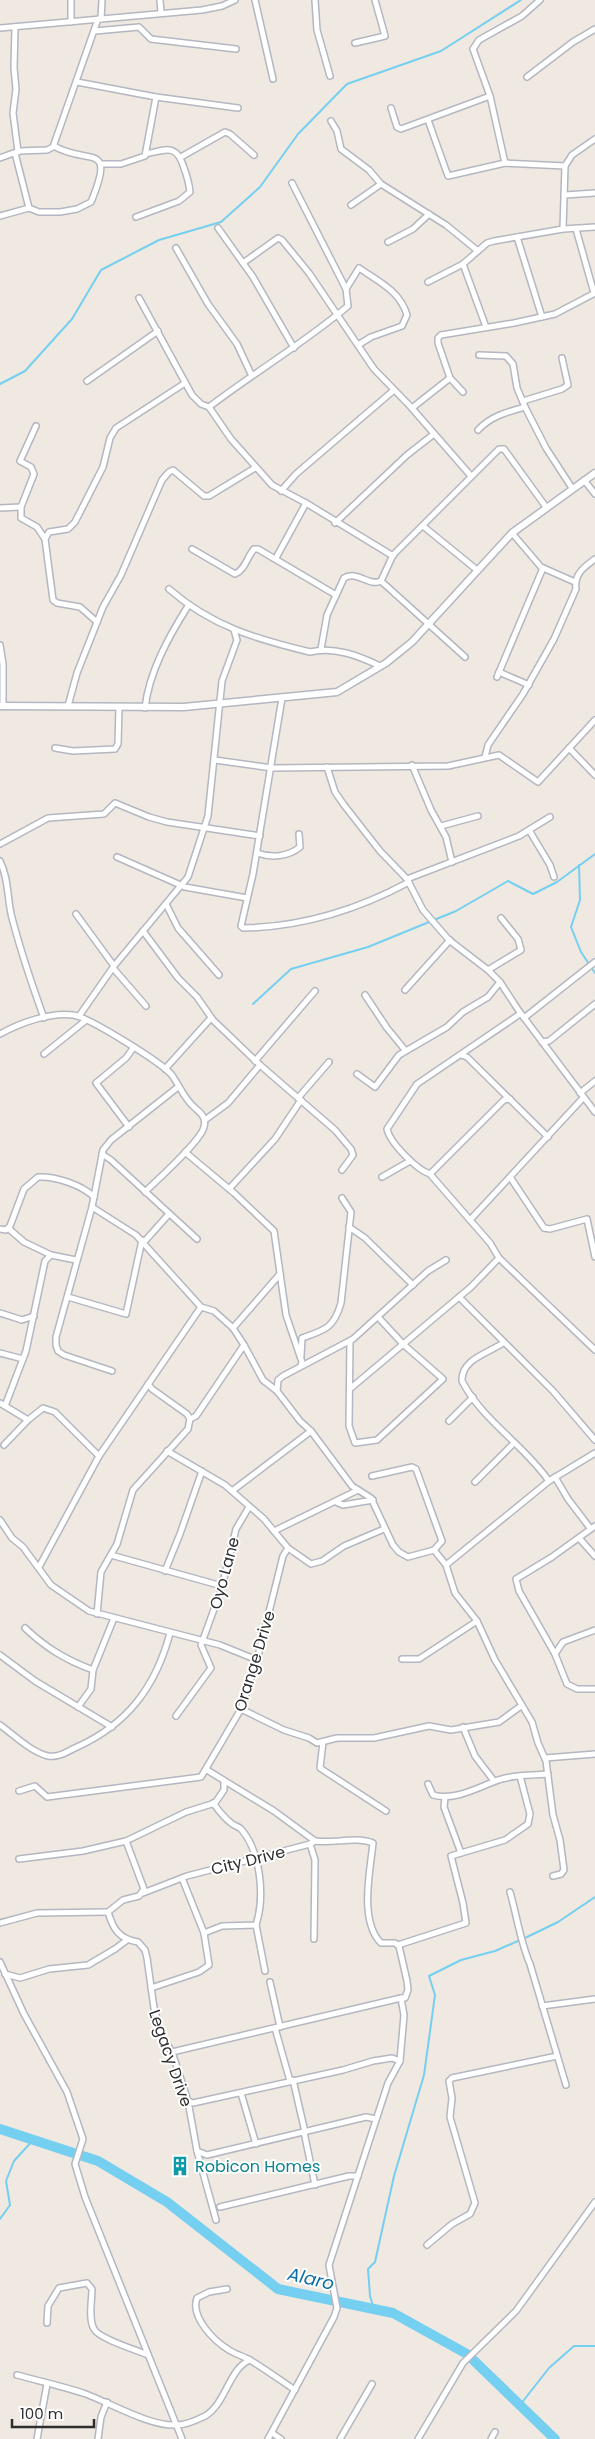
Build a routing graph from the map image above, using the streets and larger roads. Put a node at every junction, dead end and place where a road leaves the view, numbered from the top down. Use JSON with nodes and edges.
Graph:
{"nodes":[{"id":1,"x":71,"y":0,"type":"edge"},
{"id":2,"x":102,"y":0,"type":"edge"},
{"id":3,"x":160,"y":0,"type":"edge"},
{"id":4,"x":213,"y":0,"type":"edge"},
{"id":5,"x":235,"y":0,"type":"edge"},
{"id":6,"x":255,"y":0,"type":"edge"},
{"id":7,"x":315,"y":0,"type":"edge"},
{"id":8,"x":375,"y":0,"type":"edge"},
{"id":9,"x":540,"y":0,"type":"edge"},
{"id":10,"x":213,"y":8,"type":"junction"},
{"id":11,"x":161,"y":12,"type":"junction"},
{"id":12,"x":140,"y":15,"type":"junction"},
{"id":13,"x":100,"y":19,"type":"junction"},
{"id":14,"x":71,"y":22,"type":"junction"},
{"id":15,"x":15,"y":27,"type":"junction"},
{"id":16,"x":139,"y":27,"type":"junction"},
{"id":17,"x":0,"y":28,"type":"edge"},
{"id":18,"x":595,"y":29,"type":"edge"},
{"id":19,"x":95,"y":31,"type":"junction"},
{"id":20,"x":355,"y":43,"type":"dead end"},
{"id":21,"x":236,"y":48,"type":"dead end"},
{"id":22,"x":330,"y":76,"type":"dead end"},
{"id":23,"x":527,"y":77,"type":"dead end"},
{"id":24,"x":273,"y":79,"type":"dead end"},
{"id":25,"x":77,"y":82,"type":"junction"},
{"id":26,"x":490,"y":96,"type":"junction"},
{"id":27,"x":156,"y":97,"type":"junction"},
{"id":28,"x":238,"y":108,"type":"dead end"},
{"id":29,"x":392,"y":108,"type":"dead end"},
{"id":30,"x":428,"y":120,"type":"junction"},
{"id":31,"x":331,"y":121,"type":"dead end"},
{"id":32,"x":595,"y":139,"type":"edge"},
{"id":33,"x":54,"y":146,"type":"junction"},
{"id":34,"x":16,"y":152,"type":"junction"},
{"id":35,"x":146,"y":154,"type":"junction"},
{"id":36,"x":254,"y":155,"type":"dead end"},
{"id":37,"x":181,"y":157,"type":"junction"},
{"id":38,"x":0,"y":158,"type":"edge"},
{"id":39,"x":505,"y":163,"type":"junction"},
{"id":40,"x":103,"y":165,"type":"junction"},
{"id":41,"x":565,"y":166,"type":"junction"},
{"id":42,"x":292,"y":183,"type":"dead end"},
{"id":43,"x":381,"y":184,"type":"junction"},
{"id":44,"x":595,"y":193,"type":"edge"},
{"id":45,"x":565,"y":195,"type":"junction"},
{"id":46,"x":350,"y":205,"type":"dead end"},
{"id":47,"x":29,"y":208,"type":"junction"},
{"id":48,"x":429,"y":214,"type":"junction"},
{"id":49,"x":0,"y":216,"type":"edge"},
{"id":50,"x":136,"y":217,"type":"dead end"},
{"id":51,"x":595,"y":227,"type":"edge"},
{"id":52,"x":218,"y":228,"type":"dead end"},
{"id":53,"x":576,"y":228,"type":"junction"},
{"id":54,"x":563,"y":229,"type":"junction"},
{"id":55,"x":517,"y":237,"type":"junction"},
{"id":56,"x":388,"y":242,"type":"dead end"},
{"id":57,"x":176,"y":248,"type":"dead end"},
{"id":58,"x":478,"y":251,"type":"junction"},
{"id":59,"x":244,"y":263,"type":"junction"},
{"id":60,"x":463,"y":264,"type":"junction"},
{"id":61,"x":428,"y":282,"type":"dead end"},
{"id":62,"x":346,"y":288,"type":"junction"},
{"id":63,"x":595,"y":293,"type":"edge"},
{"id":64,"x":139,"y":298,"type":"dead end"},
{"id":65,"x":337,"y":315,"type":"junction"},
{"id":66,"x":542,"y":317,"type":"junction"},
{"id":67,"x":486,"y":328,"type":"junction"},
{"id":68,"x":158,"y":331,"type":"junction"},
{"id":69,"x":358,"y":345,"type":"junction"},
{"id":70,"x":294,"y":348,"type":"junction"},
{"id":71,"x":479,"y":355,"type":"dead end"},
{"id":72,"x":562,"y":358,"type":"dead end"},
{"id":73,"x":251,"y":374,"type":"junction"},
{"id":74,"x":450,"y":378,"type":"junction"},
{"id":75,"x":87,"y":381,"type":"dead end"},
{"id":76,"x":185,"y":383,"type":"junction"},
{"id":77,"x":394,"y":390,"type":"junction"},
{"id":78,"x":463,"y":392,"type":"dead end"},
{"id":79,"x":524,"y":404,"type":"junction"},
{"id":80,"x":209,"y":407,"type":"junction"},
{"id":81,"x":412,"y":408,"type":"junction"},
{"id":82,"x":36,"y":426,"type":"dead end"},
{"id":83,"x":478,"y":430,"type":"dead end"},
{"id":84,"x":434,"y":434,"type":"junction"},
{"id":85,"x":255,"y":468,"type":"junction"},
{"id":86,"x":595,"y":473,"type":"edge"},
{"id":87,"x":471,"y":476,"type":"junction"},
{"id":88,"x":584,"y":480,"type":"junction"},
{"id":89,"x":572,"y":488,"type":"junction"},
{"id":90,"x":281,"y":491,"type":"junction"},
{"id":91,"x":595,"y":494,"type":"edge"},
{"id":92,"x":306,"y":503,"type":"junction"},
{"id":93,"x":21,"y":507,"type":"junction"},
{"id":94,"x":546,"y":507,"type":"junction"},
{"id":95,"x":0,"y":508,"type":"edge"},
{"id":96,"x":335,"y":523,"type":"junction"},
{"id":97,"x":423,"y":526,"type":"junction"},
{"id":98,"x":512,"y":533,"type":"junction"},
{"id":99,"x":45,"y":539,"type":"junction"},
{"id":100,"x":192,"y":549,"type":"dead end"},
{"id":101,"x":393,"y":556,"type":"junction"},
{"id":102,"x":276,"y":558,"type":"junction"},
{"id":103,"x":595,"y":559,"type":"edge"},
{"id":104,"x":544,"y":568,"type":"junction"},
{"id":105,"x":477,"y":570,"type":"junction"},
{"id":106,"x":381,"y":581,"type":"junction"},
{"id":107,"x":575,"y":582,"type":"junction"},
{"id":108,"x":169,"y":589,"type":"dead end"},
{"id":109,"x":336,"y":595,"type":"junction"},
{"id":110,"x":188,"y":606,"type":"junction"},
{"id":111,"x":97,"y":622,"type":"junction"},
{"id":112,"x":429,"y":626,"type":"junction"},
{"id":113,"x":234,"y":630,"type":"junction"},
{"id":114,"x":250,"y":634,"type":"junction"},
{"id":115,"x":237,"y":640,"type":"junction"},
{"id":116,"x":0,"y":645,"type":"edge"},
{"id":117,"x":321,"y":649,"type":"junction"},
{"id":118,"x":465,"y":657,"type":"dead end"},
{"id":119,"x":380,"y":666,"type":"junction"},
{"id":120,"x":529,"y":685,"type":"junction"},
{"id":121,"x":282,"y":698,"type":"junction"},
{"id":122,"x":221,"y":704,"type":"junction"},
{"id":123,"x":1,"y":706,"type":"edge"},
{"id":124,"x":68,"y":706,"type":"junction"},
{"id":125,"x":120,"y":708,"type":"junction"},
{"id":126,"x":145,"y":708,"type":"junction"},
{"id":127,"x":595,"y":720,"type":"edge"},
{"id":128,"x":55,"y":748,"type":"dead end"},
{"id":129,"x":569,"y":748,"type":"junction"},
{"id":130,"x":485,"y":757,"type":"junction"},
{"id":131,"x":215,"y":760,"type":"junction"},
{"id":132,"x":412,"y":765,"type":"junction"},
{"id":133,"x":327,"y":767,"type":"junction"},
{"id":134,"x":272,"y":768,"type":"junction"},
{"id":135,"x":595,"y":775,"type":"edge"},
{"id":136,"x":478,"y":816,"type":"dead end"},
{"id":137,"x":550,"y":817,"type":"dead end"},
{"id":138,"x":440,"y":826,"type":"junction"},
{"id":139,"x":204,"y":828,"type":"junction"},
{"id":140,"x":529,"y":830,"type":"junction"},
{"id":141,"x":299,"y":834,"type":"dead end"},
{"id":142,"x":260,"y":836,"type":"junction"},
{"id":143,"x":0,"y":844,"type":"edge"},
{"id":144,"x":257,"y":853,"type":"junction"},
{"id":145,"x":117,"y":856,"type":"dead end"},
{"id":146,"x":0,"y":861,"type":"edge"},
{"id":147,"x":452,"y":862,"type":"junction"},
{"id":148,"x":554,"y":877,"type":"dead end"},
{"id":149,"x":408,"y":881,"type":"junction"},
{"id":150,"x":181,"y":886,"type":"junction"},
{"id":151,"x":246,"y":898,"type":"junction"},
{"id":152,"x":166,"y":904,"type":"junction"},
{"id":153,"x":76,"y":914,"type":"dead end"},
{"id":154,"x":501,"y":918,"type":"dead end"},
{"id":155,"x":143,"y":931,"type":"junction"},
{"id":156,"x":450,"y":940,"type":"junction"},
{"id":157,"x":595,"y":962,"type":"edge"},
{"id":158,"x":113,"y":967,"type":"junction"},
{"id":159,"x":488,"y":970,"type":"junction"},
{"id":160,"x":219,"y":975,"type":"dead end"},
{"id":161,"x":500,"y":982,"type":"junction"},
{"id":162,"x":405,"y":990,"type":"dead end"},
{"id":163,"x":315,"y":991,"type":"dead end"},
{"id":164,"x":365,"y":995,"type":"dead end"},
{"id":165,"x":595,"y":1004,"type":"edge"},
{"id":166,"x":146,"y":1006,"type":"dead end"},
{"id":167,"x":79,"y":1016,"type":"junction"},
{"id":168,"x":522,"y":1016,"type":"junction"},
{"id":169,"x":44,"y":1018,"type":"junction"},
{"id":170,"x":211,"y":1018,"type":"junction"},
{"id":171,"x":85,"y":1021,"type":"junction"},
{"id":172,"x":0,"y":1034,"type":"edge"},
{"id":173,"x":549,"y":1041,"type":"junction"},
{"id":174,"x":542,"y":1042,"type":"junction"},
{"id":175,"x":134,"y":1047,"type":"junction"},
{"id":176,"x":546,"y":1048,"type":"junction"},
{"id":177,"x":405,"y":1050,"type":"junction"},
{"id":178,"x":44,"y":1054,"type":"dead end"},
{"id":179,"x":467,"y":1054,"type":"junction"},
{"id":180,"x":255,"y":1061,"type":"junction"},
{"id":181,"x":329,"y":1062,"type":"dead end"},
{"id":182,"x":260,"y":1065,"type":"junction"},
{"id":183,"x":165,"y":1069,"type":"junction"},
{"id":184,"x":357,"y":1074,"type":"dead end"},
{"id":185,"x":595,"y":1081,"type":"edge"},
{"id":186,"x":178,"y":1087,"type":"junction"},
{"id":187,"x":505,"y":1092,"type":"junction"},
{"id":188,"x":582,"y":1096,"type":"junction"},
{"id":189,"x":300,"y":1099,"type":"junction"},
{"id":190,"x":510,"y":1099,"type":"junction"},
{"id":191,"x":504,"y":1100,"type":"junction"},
{"id":192,"x":595,"y":1112,"type":"edge"},
{"id":193,"x":205,"y":1120,"type":"junction"},
{"id":194,"x":129,"y":1127,"type":"junction"},
{"id":195,"x":548,"y":1137,"type":"junction"},
{"id":196,"x":185,"y":1152,"type":"junction"},
{"id":197,"x":102,"y":1154,"type":"junction"},
{"id":198,"x":410,"y":1161,"type":"junction"},
{"id":199,"x":342,"y":1170,"type":"dead end"},
{"id":200,"x":430,"y":1174,"type":"junction"},
{"id":201,"x":382,"y":1177,"type":"dead end"},
{"id":202,"x":510,"y":1177,"type":"junction"},
{"id":203,"x":95,"y":1189,"type":"junction"},
{"id":204,"x":229,"y":1189,"type":"junction"},
{"id":205,"x":87,"y":1190,"type":"junction"},
{"id":206,"x":145,"y":1192,"type":"junction"},
{"id":207,"x":94,"y":1197,"type":"junction"},
{"id":208,"x":342,"y":1198,"type":"dead end"},
{"id":209,"x":92,"y":1207,"type":"junction"},
{"id":210,"x":169,"y":1214,"type":"junction"},
{"id":211,"x":470,"y":1220,"type":"junction"},
{"id":212,"x":349,"y":1227,"type":"junction"},
{"id":213,"x":8,"y":1228,"type":"junction"},
{"id":214,"x":0,"y":1229,"type":"edge"},
{"id":215,"x":196,"y":1239,"type":"dead end"},
{"id":216,"x":143,"y":1241,"type":"junction"},
{"id":217,"x":51,"y":1256,"type":"junction"},
{"id":218,"x":595,"y":1256,"type":"edge"},
{"id":219,"x":499,"y":1258,"type":"junction"},
{"id":220,"x":76,"y":1260,"type":"junction"},
{"id":221,"x":446,"y":1260,"type":"dead end"},
{"id":222,"x":280,"y":1274,"type":"junction"},
{"id":223,"x":413,"y":1285,"type":"junction"},
{"id":224,"x":459,"y":1297,"type":"junction"},
{"id":225,"x":68,"y":1298,"type":"junction"},
{"id":226,"x":202,"y":1307,"type":"junction"},
{"id":227,"x":0,"y":1313,"type":"edge"},
{"id":228,"x":34,"y":1316,"type":"junction"},
{"id":229,"x":378,"y":1317,"type":"junction"},
{"id":230,"x":233,"y":1328,"type":"junction"},
{"id":231,"x":350,"y":1341,"type":"junction"},
{"id":232,"x":503,"y":1343,"type":"junction"},
{"id":233,"x":403,"y":1344,"type":"junction"},
{"id":234,"x":244,"y":1345,"type":"junction"},
{"id":235,"x":595,"y":1350,"type":"edge"},
{"id":236,"x":0,"y":1353,"type":"edge"},
{"id":237,"x":301,"y":1358,"type":"junction"},
{"id":238,"x":23,"y":1359,"type":"junction"},
{"id":239,"x":301,"y":1365,"type":"junction"},
{"id":240,"x":112,"y":1371,"type":"dead end"},
{"id":241,"x":148,"y":1384,"type":"junction"},
{"id":242,"x":351,"y":1388,"type":"junction"},
{"id":243,"x":277,"y":1391,"type":"junction"},
{"id":244,"x":473,"y":1397,"type":"junction"},
{"id":245,"x":3,"y":1405,"type":"edge"},
{"id":246,"x":28,"y":1420,"type":"junction"},
{"id":247,"x":190,"y":1420,"type":"junction"},
{"id":248,"x":449,"y":1421,"type":"dead end"},
{"id":249,"x":312,"y":1431,"type":"junction"},
{"id":250,"x":595,"y":1440,"type":"edge"},
{"id":251,"x":514,"y":1443,"type":"junction"},
{"id":252,"x":4,"y":1445,"type":"dead end"},
{"id":253,"x":167,"y":1451,"type":"junction"},
{"id":254,"x":595,"y":1453,"type":"edge"},
{"id":255,"x":98,"y":1456,"type":"junction"},
{"id":256,"x":202,"y":1471,"type":"junction"},
{"id":257,"x":372,"y":1476,"type":"dead end"},
{"id":258,"x":555,"y":1477,"type":"junction"},
{"id":259,"x":549,"y":1481,"type":"junction"},
{"id":260,"x":475,"y":1482,"type":"dead end"},
{"id":261,"x":358,"y":1490,"type":"junction"},
{"id":262,"x":232,"y":1491,"type":"junction"},
{"id":263,"x":373,"y":1500,"type":"junction"},
{"id":264,"x":336,"y":1502,"type":"junction"},
{"id":265,"x":249,"y":1507,"type":"junction"},
{"id":266,"x":0,"y":1520,"type":"edge"},
{"id":267,"x":592,"y":1527,"type":"edge"},
{"id":268,"x":384,"y":1529,"type":"junction"},
{"id":269,"x":274,"y":1531,"type":"junction"},
{"id":270,"x":579,"y":1538,"type":"junction"},
{"id":271,"x":288,"y":1548,"type":"junction"},
{"id":272,"x":434,"y":1550,"type":"junction"},
{"id":273,"x":111,"y":1554,"type":"junction"},
{"id":274,"x":595,"y":1556,"type":"edge"},
{"id":275,"x":446,"y":1565,"type":"junction"},
{"id":276,"x":38,"y":1567,"type":"junction"},
{"id":277,"x":165,"y":1571,"type":"junction"},
{"id":278,"x":222,"y":1586,"type":"junction"},
{"id":279,"x":97,"y":1614,"type":"junction"},
{"id":280,"x":114,"y":1618,"type":"junction"},
{"id":281,"x":477,"y":1621,"type":"junction"},
{"id":282,"x":25,"y":1628,"type":"dead end"},
{"id":283,"x":595,"y":1630,"type":"edge"},
{"id":284,"x":170,"y":1633,"type":"junction"},
{"id":285,"x":202,"y":1641,"type":"junction"},
{"id":286,"x":555,"y":1654,"type":"junction"},
{"id":287,"x":0,"y":1656,"type":"edge"},
{"id":288,"x":402,"y":1659,"type":"dead end"},
{"id":289,"x":257,"y":1660,"type":"junction"},
{"id":290,"x":93,"y":1670,"type":"junction"},
{"id":291,"x":595,"y":1690,"type":"edge"},
{"id":292,"x":521,"y":1706,"type":"junction"},
{"id":293,"x":78,"y":1707,"type":"junction"},
{"id":294,"x":241,"y":1709,"type":"junction"},
{"id":295,"x":176,"y":1716,"type":"dead end"},
{"id":296,"x":0,"y":1725,"type":"edge"},
{"id":297,"x":112,"y":1727,"type":"junction"},
{"id":298,"x":463,"y":1727,"type":"junction"},
{"id":299,"x":323,"y":1742,"type":"junction"},
{"id":300,"x":595,"y":1754,"type":"edge"},
{"id":301,"x":545,"y":1758,"type":"junction"},
{"id":302,"x":207,"y":1770,"type":"junction"},
{"id":303,"x":548,"y":1774,"type":"junction"},
{"id":304,"x":520,"y":1776,"type":"junction"},
{"id":305,"x":494,"y":1781,"type":"junction"},
{"id":306,"x":224,"y":1782,"type":"junction"},
{"id":307,"x":428,"y":1784,"type":"dead end"},
{"id":308,"x":19,"y":1791,"type":"dead end"},
{"id":309,"x":445,"y":1797,"type":"junction"},
{"id":310,"x":213,"y":1803,"type":"junction"},
{"id":311,"x":386,"y":1811,"type":"dead end"},
{"id":312,"x":126,"y":1841,"type":"junction"},
{"id":313,"x":312,"y":1843,"type":"junction"},
{"id":314,"x":462,"y":1853,"type":"junction"},
{"id":315,"x":257,"y":1857,"type":"junction"},
{"id":316,"x":19,"y":1859,"type":"dead end"},
{"id":317,"x":553,"y":1876,"type":"dead end"},
{"id":318,"x":182,"y":1878,"type":"junction"},
{"id":319,"x":510,"y":1892,"type":"dead end"},
{"id":320,"x":143,"y":1893,"type":"junction"},
{"id":321,"x":108,"y":1912,"type":"junction"},
{"id":322,"x":0,"y":1923,"type":"edge"},
{"id":323,"x":256,"y":1926,"type":"junction"},
{"id":324,"x":204,"y":1933,"type":"junction"},
{"id":325,"x":314,"y":1939,"type":"dead end"},
{"id":326,"x":127,"y":1940,"type":"junction"},
{"id":327,"x":398,"y":1946,"type":"junction"},
{"id":328,"x":0,"y":1962,"type":"edge"},
{"id":329,"x":266,"y":1971,"type":"dead end"},
{"id":330,"x":5,"y":1974,"type":"junction"},
{"id":331,"x":270,"y":1982,"type":"dead end"},
{"id":332,"x":151,"y":1988,"type":"junction"},
{"id":333,"x":401,"y":1998,"type":"junction"},
{"id":334,"x":595,"y":1999,"type":"edge"},
{"id":335,"x":542,"y":2006,"type":"junction"},
{"id":336,"x":278,"y":2028,"type":"junction"},
{"id":337,"x":172,"y":2052,"type":"junction"},
{"id":338,"x":557,"y":2056,"type":"junction"},
{"id":339,"x":400,"y":2061,"type":"junction"},
{"id":340,"x":292,"y":2081,"type":"junction"},
{"id":341,"x":566,"y":2085,"type":"dead end"},
{"id":342,"x":241,"y":2093,"type":"junction"},
{"id":343,"x":188,"y":2102,"type":"junction"},
{"id":344,"x":376,"y":2119,"type":"junction"},
{"id":345,"x":304,"y":2132,"type":"junction"},
{"id":346,"x":256,"y":2144,"type":"junction"},
{"id":347,"x":197,"y":2151,"type":"junction"},
{"id":348,"x":358,"y":2176,"type":"junction"},
{"id":349,"x":314,"y":2185,"type":"junction"},
{"id":350,"x":595,"y":2202,"type":"edge"},
{"id":351,"x":220,"y":2208,"type":"dead end"},
{"id":352,"x":216,"y":2220,"type":"dead end"},
{"id":353,"x":427,"y":2245,"type":"dead end"},
{"id":354,"x":227,"y":2289,"type":"dead end"},
{"id":355,"x":47,"y":2323,"type":"dead end"},
{"id":356,"x":148,"y":2355,"type":"junction"},
{"id":357,"x":250,"y":2360,"type":"junction"},
{"id":358,"x":17,"y":2375,"type":"dead end"},
{"id":359,"x":47,"y":2384,"type":"junction"},
{"id":360,"x":372,"y":2384,"type":"dead end"},
{"id":361,"x":295,"y":2390,"type":"junction"},
{"id":362,"x":107,"y":2402,"type":"junction"},
{"id":363,"x":176,"y":2426,"type":"junction"},
{"id":364,"x":495,"y":2432,"type":"dead end"},
{"id":365,"x":272,"y":2433,"type":"junction"},
{"id":366,"x":37,"y":2439,"type":"edge"},
{"id":367,"x":98,"y":2439,"type":"edge"},
{"id":368,"x":182,"y":2439,"type":"edge"},
{"id":369,"x":268,"y":2439,"type":"edge"},
{"id":370,"x":281,"y":2439,"type":"edge"},
{"id":371,"x":340,"y":2439,"type":"edge"},
{"id":372,"x":418,"y":2439,"type":"edge"},
{"id":373,"x":491,"y":2439,"type":"edge"}],
"edges":[{"from":1,"to":14,"type":"street"},
{"from":2,"to":13,"type":"street"},
{"from":3,"to":11,"type":"street"},
{"from":4,"to":10,"type":"street"},
{"from":5,"to":10,"type":"street"},
{"from":6,"to":24,"type":"street"},
{"from":7,"to":22,"type":"street"},
{"from":8,"to":20,"type":"street"},
{"from":9,"to":26,"type":"street"},
{"from":10,"to":11,"type":"street"},
{"from":11,"to":12,"type":"street"},
{"from":12,"to":13,"type":"street"},
{"from":12,"to":16,"type":"street"},
{"from":13,"to":14,"type":"street"},
{"from":13,"to":19,"type":"street"},
{"from":14,"to":15,"type":"street"},
{"from":15,"to":17,"type":"street"},
{"from":15,"to":34,"type":"street"},
{"from":16,"to":19,"type":"street"},
{"from":16,"to":21,"type":"street"},
{"from":18,"to":23,"type":"street"},
{"from":19,"to":25,"type":"street"},
{"from":25,"to":27,"type":"street"},
{"from":25,"to":33,"type":"street"},
{"from":26,"to":30,"type":"street"},
{"from":26,"to":39,"type":"street"},
{"from":27,"to":28,"type":"street"},
{"from":27,"to":35,"type":"street"},
{"from":29,"to":30,"type":"street"},
{"from":30,"to":39,"type":"street"},
{"from":31,"to":43,"type":"street"},
{"from":32,"to":41,"type":"street"},
{"from":33,"to":34,"type":"street"},
{"from":33,"to":40,"type":"street"},
{"from":34,"to":38,"type":"street"},
{"from":34,"to":47,"type":"street"},
{"from":35,"to":37,"type":"street"},
{"from":35,"to":40,"type":"street"},
{"from":36,"to":37,"type":"street"},
{"from":37,"to":50,"type":"street"},
{"from":39,"to":41,"type":"street"},
{"from":40,"to":47,"type":"street"},
{"from":41,"to":45,"type":"street"},
{"from":42,"to":62,"type":"street"},
{"from":43,"to":46,"type":"street"},
{"from":43,"to":48,"type":"street"},
{"from":44,"to":45,"type":"street"},
{"from":45,"to":54,"type":"street"},
{"from":47,"to":49,"type":"street"},
{"from":48,"to":56,"type":"street"},
{"from":48,"to":58,"type":"street"},
{"from":51,"to":53,"type":"street"},
{"from":52,"to":59,"type":"street"},
{"from":53,"to":54,"type":"street"},
{"from":53,"to":63,"type":"street"},
{"from":54,"to":55,"type":"street"},
{"from":55,"to":58,"type":"street"},
{"from":55,"to":66,"type":"street"},
{"from":57,"to":73,"type":"street"},
{"from":58,"to":60,"type":"street"},
{"from":59,"to":65,"type":"street"},
{"from":59,"to":70,"type":"street"},
{"from":60,"to":61,"type":"street"},
{"from":60,"to":67,"type":"street"},
{"from":62,"to":65,"type":"street"},
{"from":62,"to":69,"type":"street"},
{"from":63,"to":66,"type":"street"},
{"from":64,"to":68,"type":"street"},
{"from":65,"to":69,"type":"street"},
{"from":65,"to":70,"type":"street"},
{"from":66,"to":67,"type":"street"},
{"from":67,"to":74,"type":"street"},
{"from":68,"to":75,"type":"street"},
{"from":68,"to":76,"type":"street"},
{"from":69,"to":77,"type":"street"},
{"from":70,"to":73,"type":"street"},
{"from":71,"to":79,"type":"street"},
{"from":72,"to":79,"type":"street"},
{"from":73,"to":80,"type":"street"},
{"from":74,"to":78,"type":"street"},
{"from":74,"to":81,"type":"street"},
{"from":76,"to":80,"type":"street"},
{"from":76,"to":99,"type":"street"},
{"from":77,"to":81,"type":"street"},
{"from":77,"to":90,"type":"street"},
{"from":79,"to":83,"type":"street"},
{"from":79,"to":89,"type":"street"},
{"from":80,"to":85,"type":"street"},
{"from":81,"to":84,"type":"street"},
{"from":82,"to":93,"type":"street"},
{"from":84,"to":87,"type":"street"},
{"from":84,"to":96,"type":"street"},
{"from":85,"to":90,"type":"street"},
{"from":85,"to":111,"type":"street"},
{"from":86,"to":88,"type":"street"},
{"from":87,"to":94,"type":"street"},
{"from":87,"to":97,"type":"street"},
{"from":88,"to":89,"type":"street"},
{"from":88,"to":91,"type":"street"},
{"from":89,"to":94,"type":"street"},
{"from":90,"to":92,"type":"street"},
{"from":92,"to":96,"type":"street"},
{"from":92,"to":102,"type":"street"},
{"from":93,"to":95,"type":"street"},
{"from":93,"to":99,"type":"street"},
{"from":94,"to":98,"type":"street"},
{"from":96,"to":101,"type":"street"},
{"from":97,"to":101,"type":"street"},
{"from":97,"to":105,"type":"street"},
{"from":98,"to":104,"type":"street"},
{"from":98,"to":105,"type":"street"},
{"from":99,"to":111,"type":"street"},
{"from":100,"to":102,"type":"street"},
{"from":101,"to":106,"type":"street"},
{"from":102,"to":109,"type":"street"},
{"from":103,"to":107,"type":"street"},
{"from":104,"to":107,"type":"street"},
{"from":104,"to":120,"type":"street"},
{"from":105,"to":112,"type":"street"},
{"from":106,"to":109,"type":"street"},
{"from":106,"to":112,"type":"street"},
{"from":107,"to":120,"type":"street"},
{"from":108,"to":110,"type":"street"},
{"from":109,"to":117,"type":"street"},
{"from":110,"to":113,"type":"street"},
{"from":110,"to":126,"type":"street"},
{"from":111,"to":124,"type":"street"},
{"from":112,"to":118,"type":"street"},
{"from":112,"to":119,"type":"street"},
{"from":113,"to":114,"type":"street"},
{"from":113,"to":115,"type":"street"},
{"from":114,"to":115,"type":"street"},
{"from":114,"to":117,"type":"street"},
{"from":115,"to":122,"type":"street"},
{"from":116,"to":123,"type":"street"},
{"from":117,"to":119,"type":"street"},
{"from":119,"to":121,"type":"street"},
{"from":120,"to":130,"type":"street"},
{"from":121,"to":122,"type":"street"},
{"from":121,"to":134,"type":"street"},
{"from":122,"to":126,"type":"street"},
{"from":122,"to":131,"type":"street"},
{"from":123,"to":124,"type":"street"},
{"from":124,"to":125,"type":"street"},
{"from":125,"to":126,"type":"street"},
{"from":125,"to":128,"type":"street"},
{"from":127,"to":129,"type":"street"},
{"from":129,"to":130,"type":"street"},
{"from":129,"to":135,"type":"street"},
{"from":130,"to":132,"type":"street"},
{"from":131,"to":134,"type":"street"},
{"from":131,"to":139,"type":"street"},
{"from":132,"to":133,"type":"street"},
{"from":132,"to":138,"type":"street"},
{"from":133,"to":134,"type":"street"},
{"from":133,"to":149,"type":"street"},
{"from":134,"to":142,"type":"street"},
{"from":136,"to":138,"type":"street"},
{"from":137,"to":140,"type":"street"},
{"from":138,"to":147,"type":"street"},
{"from":139,"to":142,"type":"street"},
{"from":139,"to":143,"type":"street"},
{"from":139,"to":150,"type":"street"},
{"from":140,"to":147,"type":"street"},
{"from":140,"to":148,"type":"street"},
{"from":141,"to":144,"type":"street"},
{"from":142,"to":144,"type":"street"},
{"from":144,"to":151,"type":"street"},
{"from":145,"to":150,"type":"street"},
{"from":146,"to":169,"type":"street"},
{"from":147,"to":149,"type":"street"},
{"from":149,"to":151,"type":"street"},
{"from":149,"to":156,"type":"street"},
{"from":150,"to":151,"type":"street"},
{"from":150,"to":152,"type":"street"},
{"from":152,"to":155,"type":"street"},
{"from":152,"to":160,"type":"street"},
{"from":153,"to":158,"type":"street"},
{"from":154,"to":159,"type":"street"},
{"from":155,"to":158,"type":"street"},
{"from":155,"to":170,"type":"street"},
{"from":156,"to":159,"type":"street"},
{"from":156,"to":162,"type":"street"},
{"from":157,"to":168,"type":"street"},
{"from":158,"to":166,"type":"street"},
{"from":158,"to":167,"type":"street"},
{"from":159,"to":161,"type":"street"},
{"from":161,"to":168,"type":"street"},
{"from":161,"to":177,"type":"street"},
{"from":163,"to":180,"type":"street"},
{"from":164,"to":177,"type":"street"},
{"from":165,"to":173,"type":"street"},
{"from":167,"to":169,"type":"street"},
{"from":167,"to":171,"type":"street"},
{"from":168,"to":174,"type":"street"},
{"from":168,"to":179,"type":"street"},
{"from":169,"to":172,"type":"street"},
{"from":170,"to":180,"type":"street"},
{"from":170,"to":183,"type":"street"},
{"from":171,"to":175,"type":"street"},
{"from":171,"to":178,"type":"street"},
{"from":173,"to":174,"type":"street"},
{"from":173,"to":176,"type":"street"},
{"from":174,"to":176,"type":"street"},
{"from":175,"to":183,"type":"street"},
{"from":175,"to":194,"type":"street"},
{"from":176,"to":188,"type":"street"},
{"from":177,"to":184,"type":"street"},
{"from":179,"to":187,"type":"street"},
{"from":179,"to":198,"type":"street"},
{"from":180,"to":182,"type":"street"},
{"from":181,"to":189,"type":"street"},
{"from":182,"to":189,"type":"street"},
{"from":182,"to":193,"type":"street"},
{"from":183,"to":186,"type":"street"},
{"from":185,"to":188,"type":"street"},
{"from":186,"to":193,"type":"street"},
{"from":186,"to":194,"type":"street"},
{"from":187,"to":190,"type":"street"},
{"from":187,"to":191,"type":"street"},
{"from":188,"to":192,"type":"street"},
{"from":188,"to":195,"type":"street"},
{"from":189,"to":199,"type":"street"},
{"from":189,"to":204,"type":"street"},
{"from":190,"to":191,"type":"street"},
{"from":190,"to":195,"type":"street"},
{"from":191,"to":200,"type":"street"},
{"from":193,"to":196,"type":"street"},
{"from":194,"to":197,"type":"street"},
{"from":195,"to":202,"type":"street"},
{"from":196,"to":204,"type":"street"},
{"from":196,"to":206,"type":"street"},
{"from":197,"to":203,"type":"street"},
{"from":197,"to":206,"type":"street"},
{"from":198,"to":200,"type":"street"},
{"from":198,"to":201,"type":"street"},
{"from":200,"to":211,"type":"street"},
{"from":202,"to":211,"type":"street"},
{"from":202,"to":218,"type":"street"},
{"from":203,"to":205,"type":"street"},
{"from":203,"to":207,"type":"street"},
{"from":204,"to":222,"type":"street"},
{"from":205,"to":207,"type":"street"},
{"from":205,"to":213,"type":"street"},
{"from":206,"to":210,"type":"street"},
{"from":207,"to":209,"type":"street"},
{"from":208,"to":212,"type":"street"},
{"from":209,"to":216,"type":"street"},
{"from":209,"to":220,"type":"street"},
{"from":210,"to":215,"type":"street"},
{"from":210,"to":216,"type":"street"},
{"from":211,"to":219,"type":"street"},
{"from":212,"to":223,"type":"street"},
{"from":212,"to":237,"type":"street"},
{"from":213,"to":214,"type":"street"},
{"from":213,"to":217,"type":"street"},
{"from":216,"to":225,"type":"street"},
{"from":216,"to":226,"type":"street"},
{"from":217,"to":220,"type":"street"},
{"from":217,"to":228,"type":"street"},
{"from":219,"to":224,"type":"street"},
{"from":219,"to":235,"type":"street"},
{"from":220,"to":225,"type":"street"},
{"from":221,"to":223,"type":"street"},
{"from":222,"to":230,"type":"street"},
{"from":222,"to":237,"type":"street"},
{"from":223,"to":229,"type":"street"},
{"from":224,"to":232,"type":"street"},
{"from":224,"to":233,"type":"street"},
{"from":225,"to":240,"type":"street"},
{"from":226,"to":230,"type":"street"},
{"from":226,"to":241,"type":"street"},
{"from":227,"to":228,"type":"street"},
{"from":228,"to":238,"type":"street"},
{"from":229,"to":231,"type":"street"},
{"from":229,"to":233,"type":"street"},
{"from":230,"to":234,"type":"street"},
{"from":231,"to":239,"type":"street"},
{"from":231,"to":242,"type":"street"},
{"from":232,"to":244,"type":"street"},
{"from":232,"to":250,"type":"street"},
{"from":233,"to":242,"type":"street"},
{"from":233,"to":242,"type":"street"},
{"from":234,"to":243,"type":"street"},
{"from":234,"to":247,"type":"street"},
{"from":236,"to":238,"type":"street"},
{"from":237,"to":239,"type":"street"},
{"from":238,"to":245,"type":"street"},
{"from":239,"to":243,"type":"street"},
{"from":241,"to":247,"type":"street"},
{"from":241,"to":255,"type":"street"},
{"from":243,"to":249,"type":"street"},
{"from":244,"to":248,"type":"street"},
{"from":244,"to":251,"type":"street"},
{"from":245,"to":246,"type":"street"},
{"from":246,"to":252,"type":"street"},
{"from":246,"to":255,"type":"street"},
{"from":247,"to":253,"type":"street"},
{"from":249,"to":261,"type":"street"},
{"from":249,"to":262,"type":"street"},
{"from":251,"to":259,"type":"street"},
{"from":251,"to":260,"type":"street"},
{"from":253,"to":256,"type":"street"},
{"from":253,"to":273,"type":"street"},
{"from":254,"to":258,"type":"street"},
{"from":255,"to":276,"type":"street"},
{"from":256,"to":262,"type":"street"},
{"from":256,"to":277,"type":"street"},
{"from":257,"to":272,"type":"street"},
{"from":258,"to":259,"type":"street"},
{"from":258,"to":267,"type":"street"},
{"from":259,"to":275,"type":"street"},
{"from":261,"to":263,"type":"street"},
{"from":261,"to":264,"type":"street"},
{"from":262,"to":265,"type":"street"},
{"from":263,"to":264,"type":"street"},
{"from":263,"to":268,"type":"street"},
{"from":264,"to":269,"type":"street"},
{"from":265,"to":269,"type":"street"},
{"from":265,"to":278,"type":"street","name":"Oyo Lane"},
{"from":266,"to":276,"type":"street"},
{"from":267,"to":270,"type":"street"},
{"from":268,"to":271,"type":"street"},
{"from":268,"to":272,"type":"street"},
{"from":269,"to":271,"type":"street"},
{"from":270,"to":274,"type":"street"},
{"from":270,"to":286,"type":"street"},
{"from":271,"to":289,"type":"street","name":"Orange Drive"},
{"from":272,"to":275,"type":"street"},
{"from":273,"to":277,"type":"street"},
{"from":273,"to":279,"type":"street"},
{"from":275,"to":281,"type":"street"},
{"from":276,"to":279,"type":"street"},
{"from":277,"to":278,"type":"street"},
{"from":278,"to":285,"type":"street","name":"Oyo Lane"},
{"from":279,"to":280,"type":"street"},
{"from":280,"to":284,"type":"street"},
{"from":280,"to":290,"type":"street"},
{"from":281,"to":288,"type":"street"},
{"from":281,"to":292,"type":"street"},
{"from":282,"to":290,"type":"street"},
{"from":283,"to":286,"type":"street"},
{"from":284,"to":285,"type":"street"},
{"from":284,"to":297,"type":"street"},
{"from":285,"to":289,"type":"street"},
{"from":285,"to":295,"type":"street"},
{"from":286,"to":291,"type":"street"},
{"from":287,"to":293,"type":"street"},
{"from":289,"to":294,"type":"street","name":"Orange Drive"},
{"from":290,"to":293,"type":"street"},
{"from":292,"to":298,"type":"street"},
{"from":292,"to":301,"type":"street"},
{"from":293,"to":297,"type":"street"},
{"from":294,"to":299,"type":"street"},
{"from":294,"to":302,"type":"street","name":"Orange Drive"},
{"from":296,"to":297,"type":"street"},
{"from":298,"to":299,"type":"street"},
{"from":298,"to":305,"type":"street"},
{"from":299,"to":311,"type":"street"},
{"from":300,"to":301,"type":"street"},
{"from":301,"to":303,"type":"street"},
{"from":302,"to":306,"type":"street"},
{"from":302,"to":308,"type":"street"},
{"from":303,"to":304,"type":"street"},
{"from":303,"to":317,"type":"street"},
{"from":304,"to":305,"type":"street"},
{"from":304,"to":314,"type":"street"},
{"from":305,"to":309,"type":"street"},
{"from":306,"to":310,"type":"street"},
{"from":306,"to":313,"type":"street"},
{"from":307,"to":309,"type":"street"},
{"from":309,"to":314,"type":"street"},
{"from":310,"to":312,"type":"street"},
{"from":310,"to":315,"type":"street"},
{"from":312,"to":316,"type":"street"},
{"from":312,"to":320,"type":"street"},
{"from":313,"to":315,"type":"street","name":"City Drive"},
{"from":313,"to":325,"type":"street"},
{"from":313,"to":327,"type":"street","name":"City Drive"},
{"from":314,"to":327,"type":"street"},
{"from":315,"to":318,"type":"street","name":"City Drive"},
{"from":315,"to":323,"type":"street"},
{"from":318,"to":320,"type":"street","name":"City Drive"},
{"from":318,"to":324,"type":"street"},
{"from":319,"to":335,"type":"street"},
{"from":320,"to":321,"type":"street","name":"City Drive"},
{"from":321,"to":322,"type":"street"},
{"from":321,"to":326,"type":"street","name":"Legacy Drive"},
{"from":323,"to":324,"type":"street"},
{"from":323,"to":329,"type":"street"},
{"from":324,"to":332,"type":"street"},
{"from":326,"to":330,"type":"street"},
{"from":326,"to":332,"type":"street","name":"Legacy Drive"},
{"from":327,"to":333,"type":"street"},
{"from":328,"to":330,"type":"street"},
{"from":330,"to":356,"type":"street"},
{"from":331,"to":336,"type":"street"},
{"from":332,"to":337,"type":"street","name":"Legacy Drive"},
{"from":333,"to":336,"type":"street"},
{"from":333,"to":339,"type":"street"},
{"from":334,"to":335,"type":"street"},
{"from":335,"to":338,"type":"street"},
{"from":336,"to":337,"type":"street"},
{"from":336,"to":340,"type":"street"},
{"from":337,"to":343,"type":"street","name":"Legacy Drive"},
{"from":338,"to":341,"type":"street"},
{"from":338,"to":353,"type":"street"},
{"from":339,"to":340,"type":"street"},
{"from":339,"to":344,"type":"street"},
{"from":340,"to":342,"type":"street"},
{"from":340,"to":345,"type":"street"},
{"from":342,"to":343,"type":"street"},
{"from":342,"to":346,"type":"street"},
{"from":343,"to":347,"type":"street","name":"Legacy Drive"},
{"from":344,"to":345,"type":"street"},
{"from":344,"to":348,"type":"street"},
{"from":345,"to":346,"type":"street"},
{"from":345,"to":349,"type":"street"},
{"from":346,"to":347,"type":"street"},
{"from":347,"to":352,"type":"street","name":"Legacy Drive"},
{"from":348,"to":349,"type":"street"},
{"from":348,"to":361,"type":"street"},
{"from":349,"to":351,"type":"street"},
{"from":350,"to":372,"type":"street"},
{"from":354,"to":357,"type":"street"},
{"from":355,"to":356,"type":"street"},
{"from":356,"to":363,"type":"street"},
{"from":357,"to":361,"type":"street"},
{"from":357,"to":363,"type":"street"},
{"from":358,"to":359,"type":"street"},
{"from":359,"to":362,"type":"street"},
{"from":359,"to":366,"type":"street"},
{"from":360,"to":371,"type":"street"},
{"from":361,"to":365,"type":"street"},
{"from":362,"to":363,"type":"street"},
{"from":362,"to":367,"type":"street"},
{"from":363,"to":368,"type":"street"},
{"from":364,"to":373,"type":"street"},
{"from":365,"to":369,"type":"street"},
{"from":365,"to":370,"type":"street"}]}
